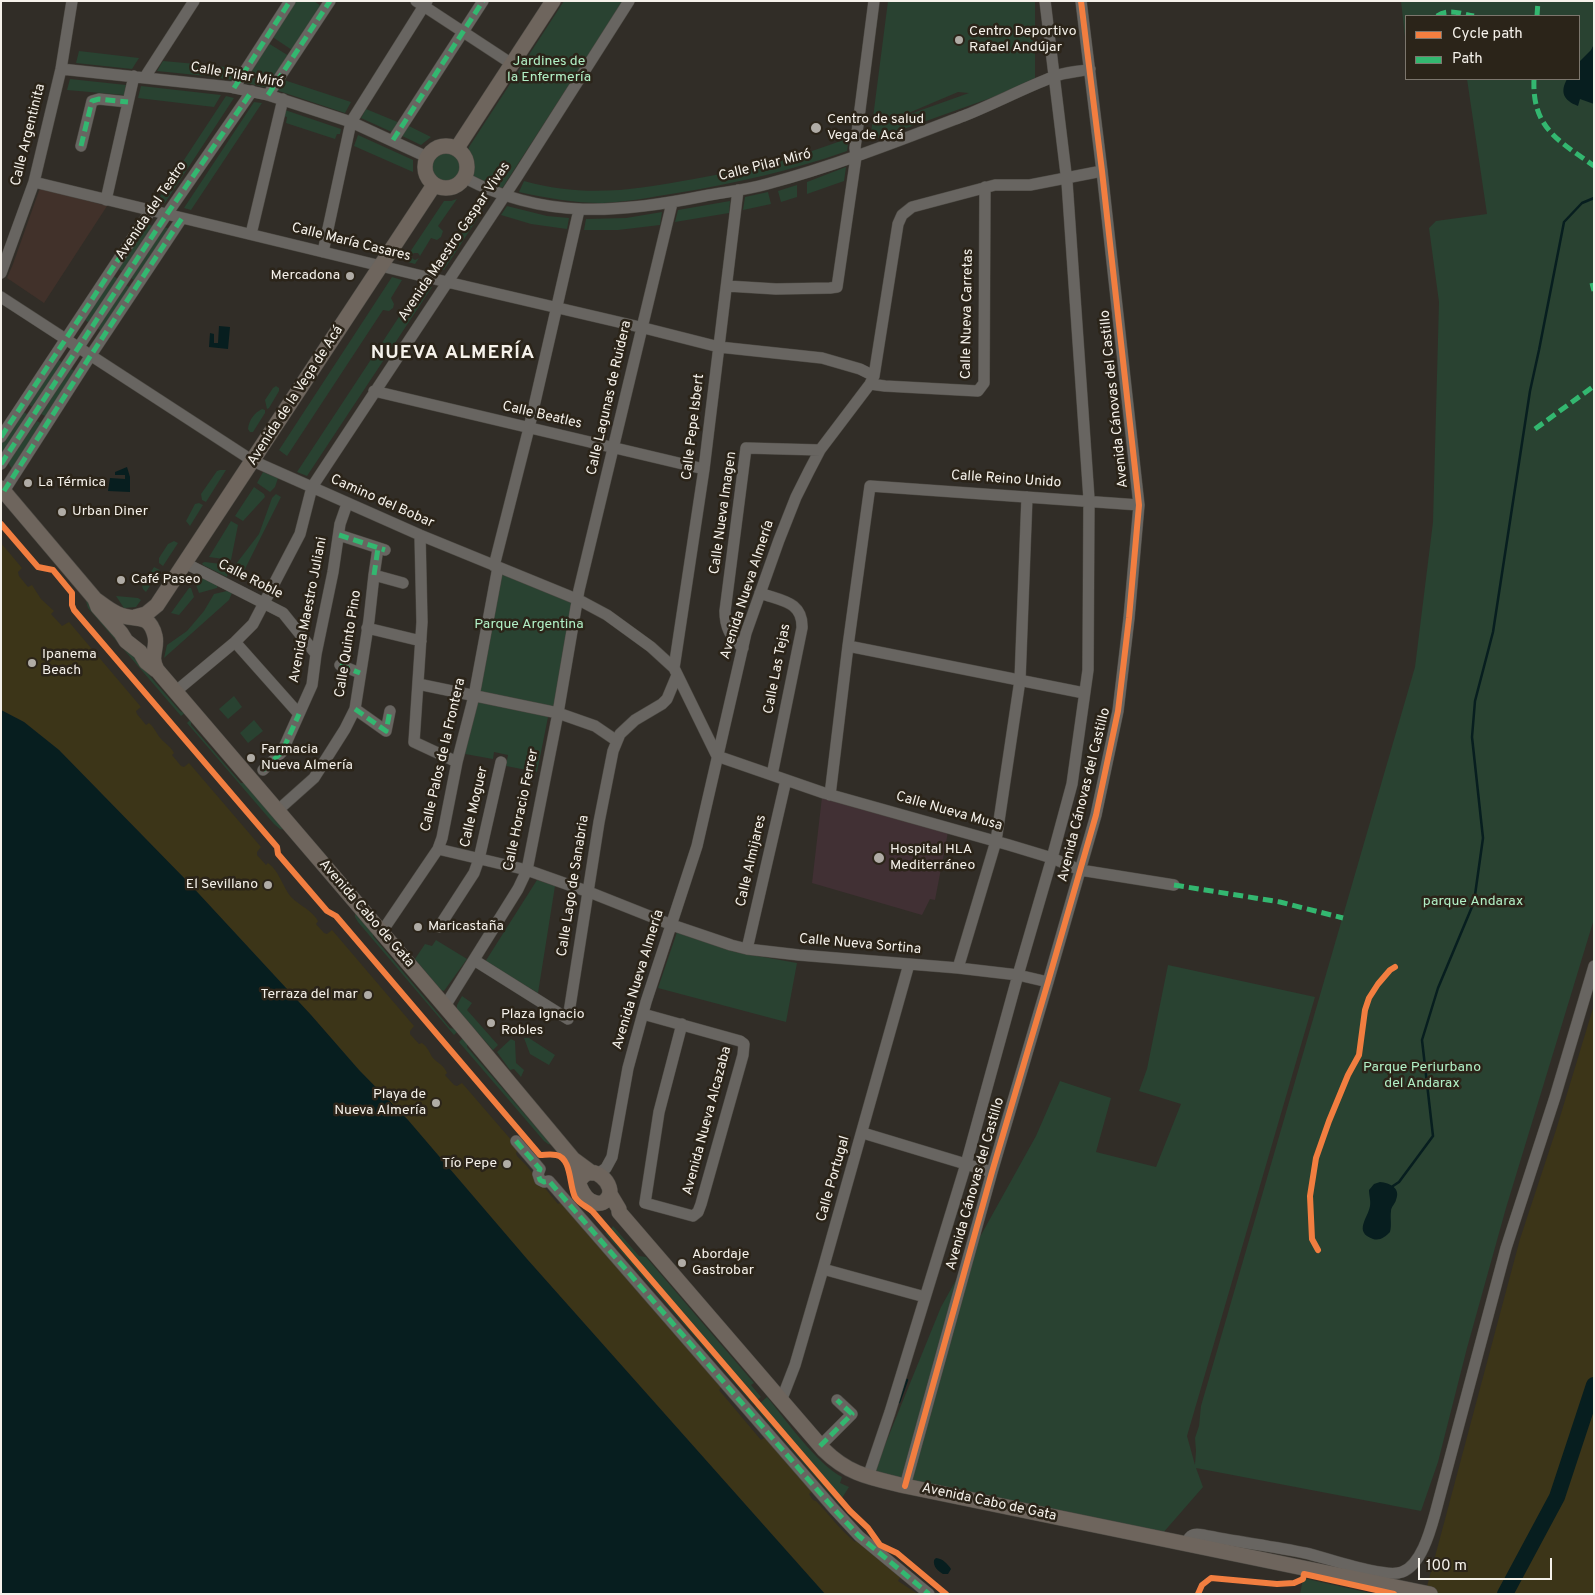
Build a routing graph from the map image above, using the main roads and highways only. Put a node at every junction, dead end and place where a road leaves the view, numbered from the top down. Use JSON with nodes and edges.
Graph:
{"nodes":[{"id":1,"x":553,"y":1,"type":"edge"},
{"id":2,"x":457,"y":148,"type":"junction"},
{"id":3,"x":434,"y":185,"type":"junction"},
{"id":4,"x":3,"y":490,"type":"edge"},
{"id":5,"x":95,"y":599,"type":"junction"},
{"id":6,"x":156,"y":606,"type":"junction"},
{"id":7,"x":131,"y":617,"type":"junction"},
{"id":8,"x":153,"y":631,"type":"junction"},
{"id":9,"x":121,"y":633,"type":"junction"},
{"id":10,"x":147,"y":650,"type":"junction"},
{"id":11,"x":573,"y":1159,"type":"junction"},
{"id":12,"x":595,"y":1174,"type":"junction"},
{"id":13,"x":579,"y":1182,"type":"junction"},
{"id":14,"x":606,"y":1195,"type":"junction"},
{"id":15,"x":1430,"y":1594,"type":"edge"}],
"edges":[{"from":1,"to":2,"type":"main road"},
{"from":2,"to":3,"type":"main road"},
{"from":2,"to":3,"type":"main road"},
{"from":3,"to":6,"type":"main road","name":"Avenida de la Vega de Acá"},
{"from":4,"to":5,"type":"main road","name":"Avenida Cabo de Gata"},
{"from":5,"to":7,"type":"main road","name":"Avenida Cabo de Gata"},
{"from":5,"to":9,"type":"main road","name":"Avenida Cabo de Gata"},
{"from":6,"to":7,"type":"main road","name":"Avenida de la Vega de Acá"},
{"from":6,"to":8,"type":"main road","name":"Avenida de la Vega de Acá"},
{"from":7,"to":8,"type":"main road"},
{"from":7,"to":9,"type":"main road"},
{"from":8,"to":10,"type":"main road"},
{"from":9,"to":10,"type":"main road","name":"Avenida Cabo de Gata"},
{"from":10,"to":11,"type":"main road","name":"Avenida Cabo de Gata"},
{"from":11,"to":12,"type":"main road","name":"Avenida Cabo de Gata"},
{"from":11,"to":13,"type":"main road","name":"Avenida Cabo de Gata"},
{"from":12,"to":13,"type":"main road"},
{"from":12,"to":14,"type":"main road"},
{"from":13,"to":14,"type":"main road"},
{"from":14,"to":15,"type":"main road","name":"Avenida Cabo de Gata"}]}
